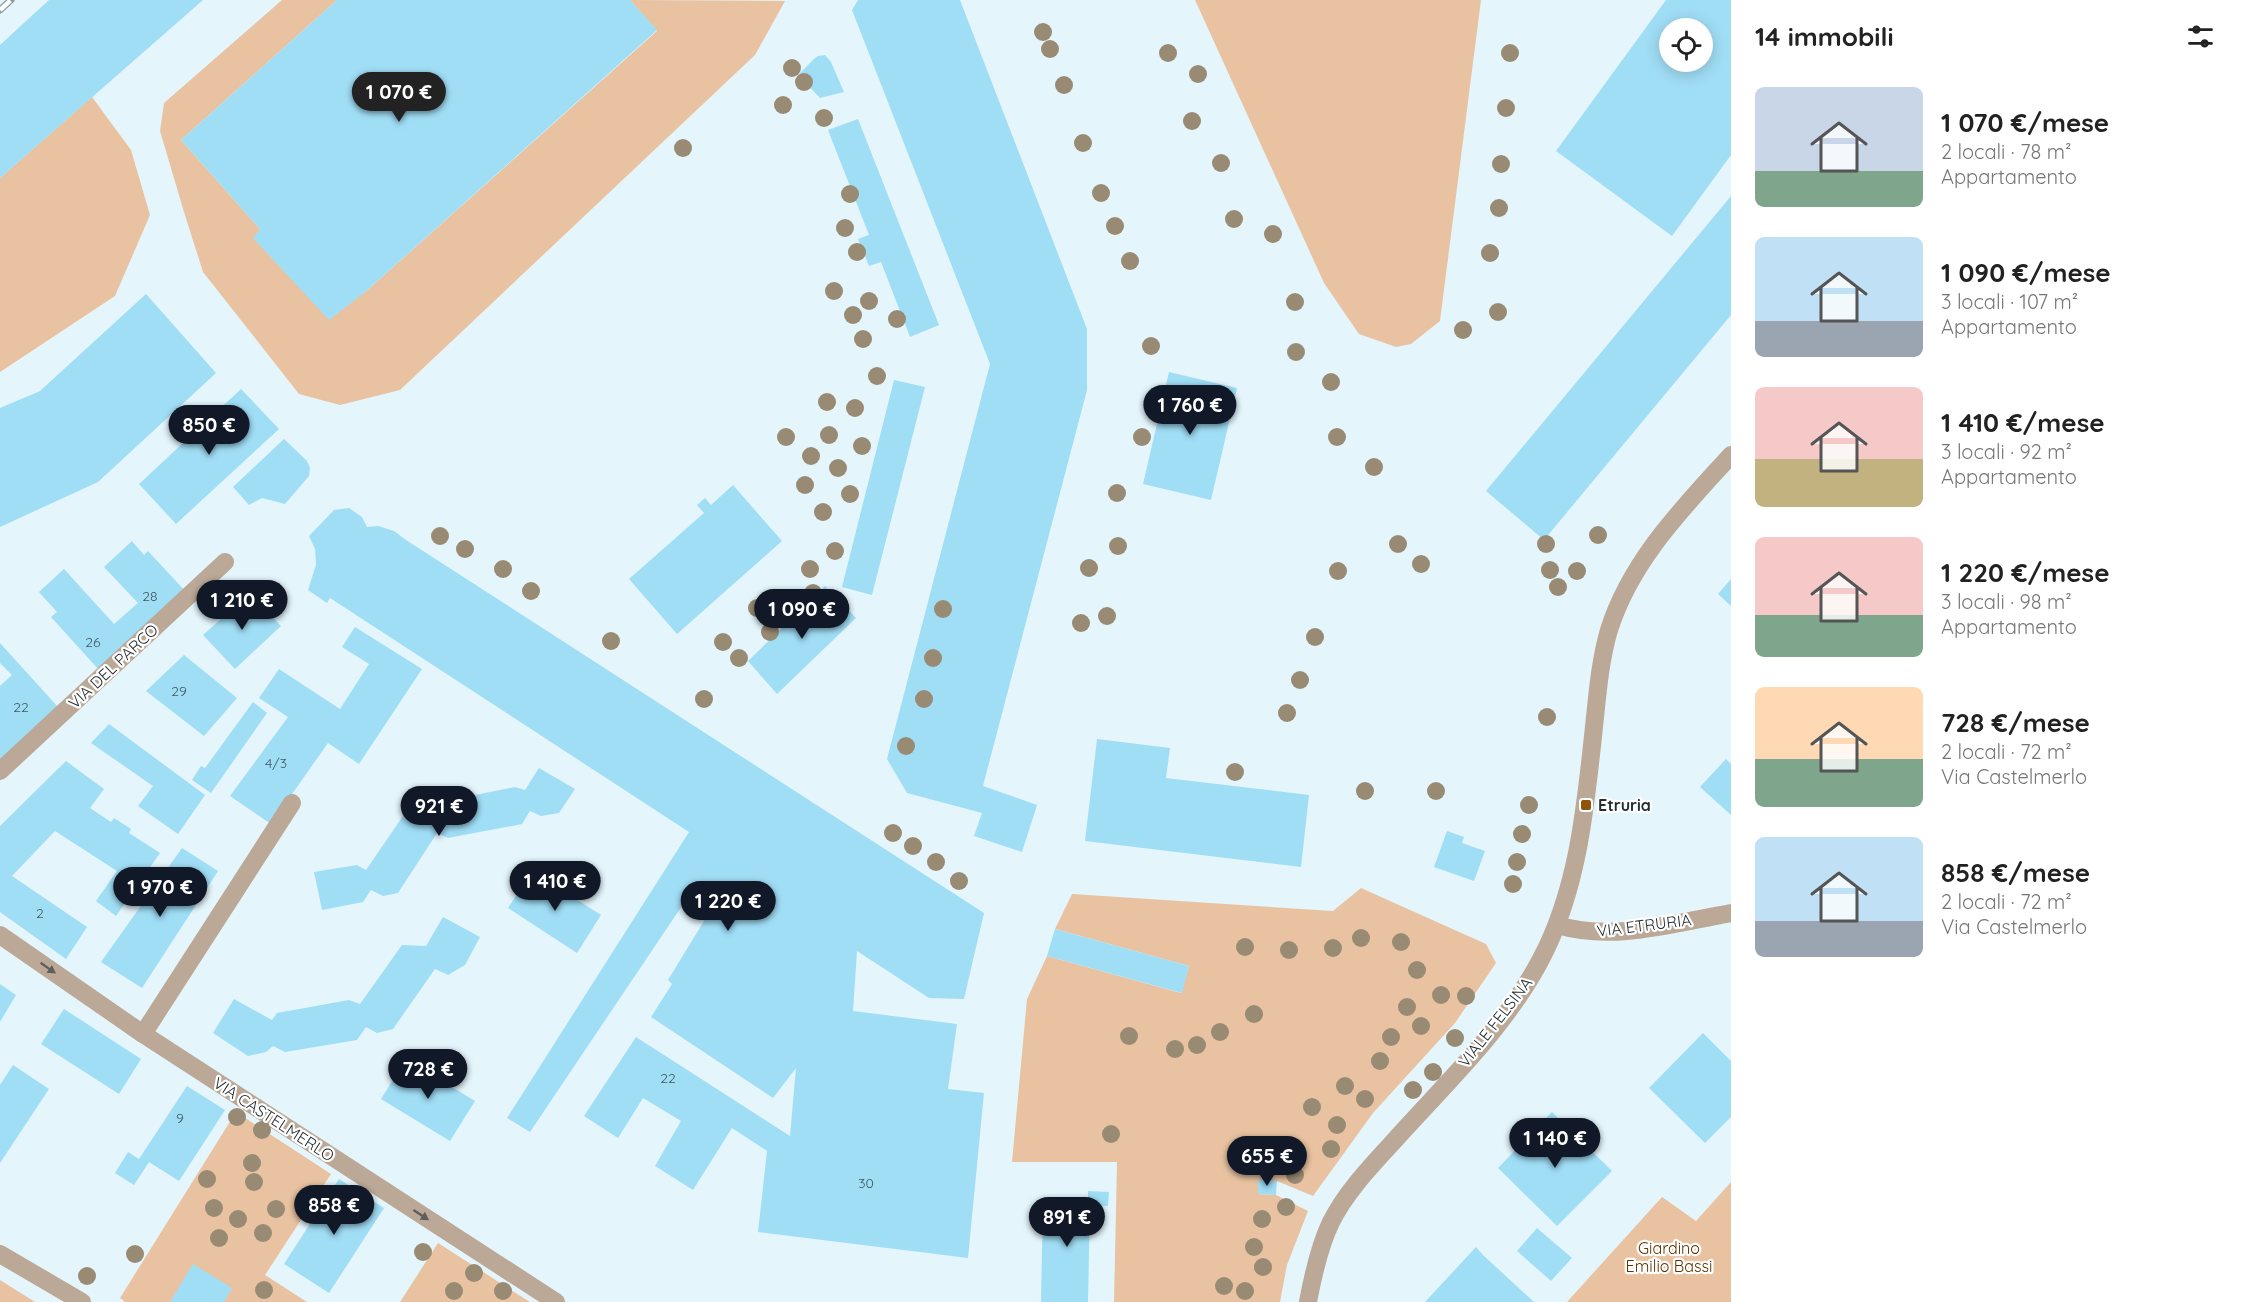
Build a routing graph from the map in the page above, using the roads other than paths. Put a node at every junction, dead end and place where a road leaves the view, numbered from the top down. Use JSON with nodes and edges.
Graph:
{"nodes":[{"id":1,"x":1731,"y":455,"type":"edge"},
{"id":2,"x":225,"y":562,"type":"dead end"},
{"id":3,"x":0,"y":771,"type":"edge"},
{"id":4,"x":292,"y":803,"type":"dead end"},
{"id":5,"x":1731,"y":913,"type":"edge"},
{"id":6,"x":1557,"y":925,"type":"junction"},
{"id":7,"x":0,"y":935,"type":"edge"},
{"id":8,"x":143,"y":1034,"type":"junction"},
{"id":9,"x":0,"y":1254,"type":"edge"},
{"id":10,"x":82,"y":1302,"type":"edge"},
{"id":11,"x":556,"y":1302,"type":"edge"},
{"id":12,"x":1308,"y":1302,"type":"edge"}],
"edges":[{"from":1,"to":6,"type":"street","name":"VIALE FELSINA"},
{"from":2,"to":3,"type":"street","name":"VIA DEL PARCO"},
{"from":4,"to":8,"type":"street"},
{"from":5,"to":6,"type":"street","name":"VIA ETRURIA"},
{"from":6,"to":12,"type":"street","name":"VIALE FELSINA"},
{"from":7,"to":8,"type":"street","name":"VIA CASTELMERLO","one_way":true},
{"from":8,"to":11,"type":"street","name":"VIA CASTELMERLO","one_way":true},
{"from":9,"to":10,"type":"street"}]}
